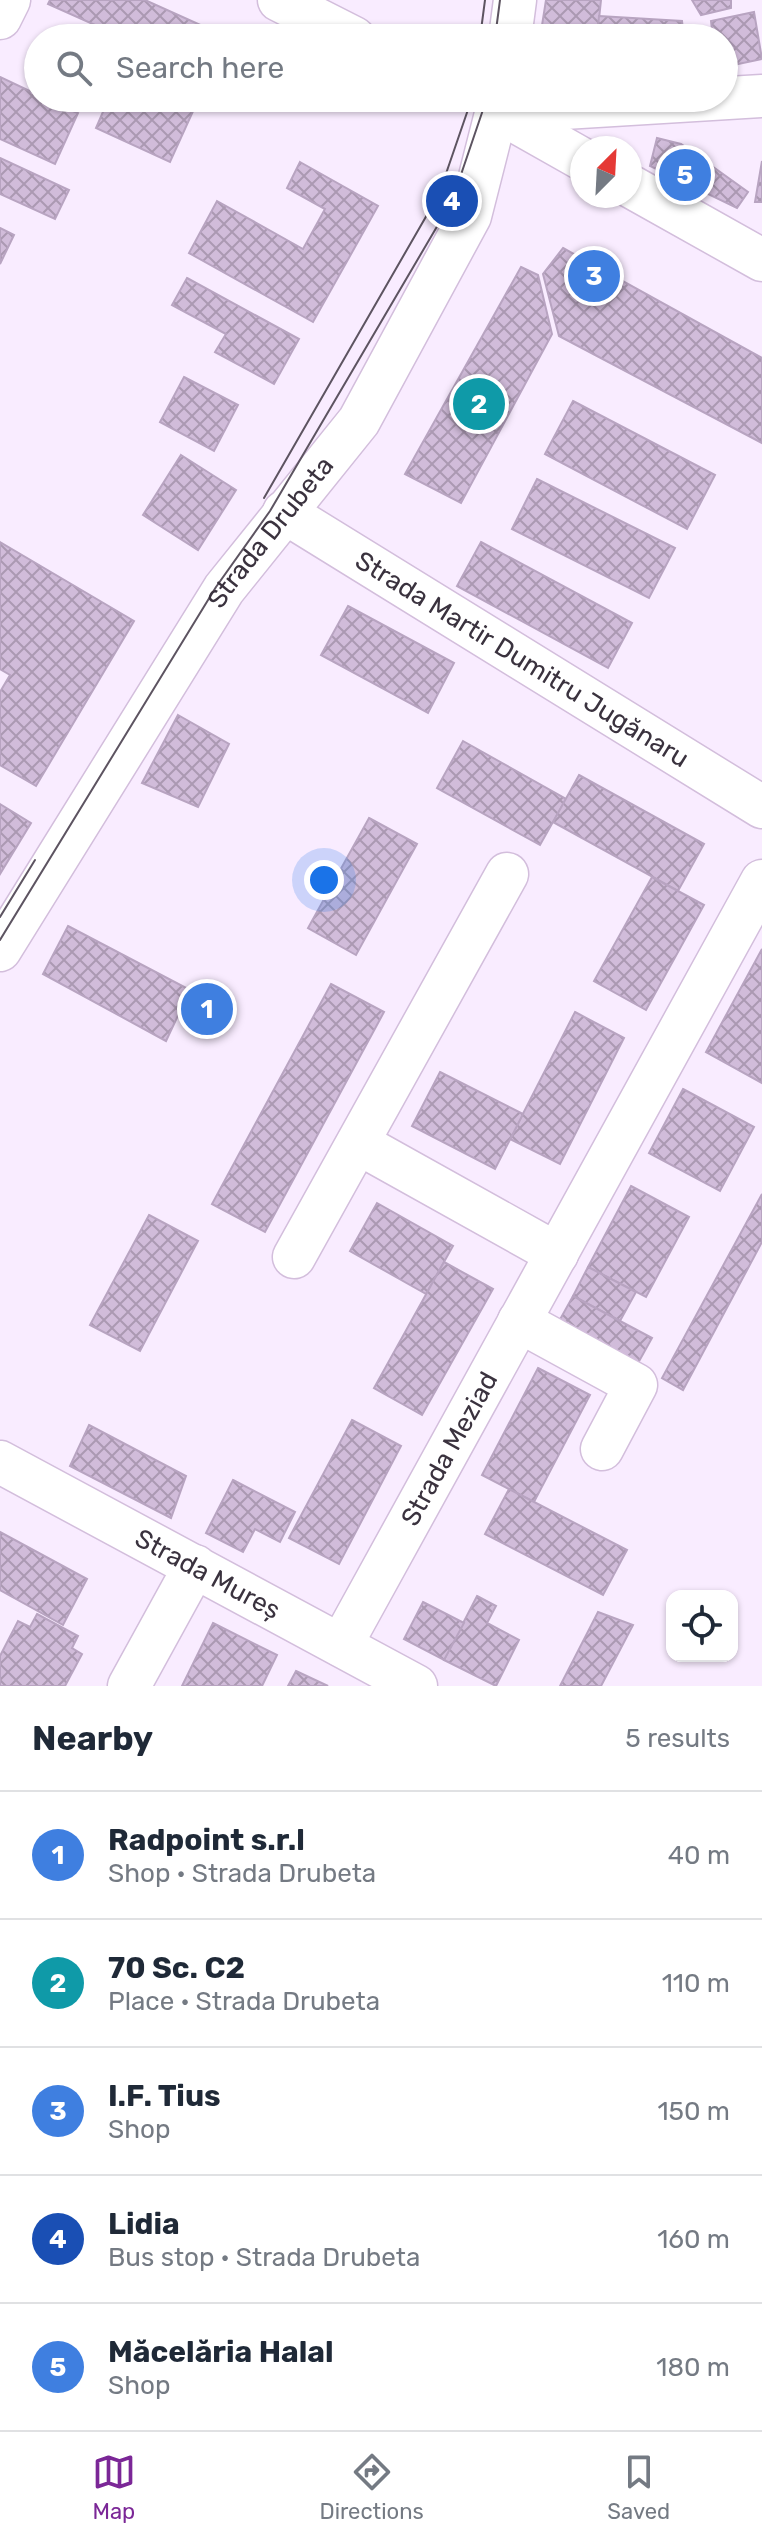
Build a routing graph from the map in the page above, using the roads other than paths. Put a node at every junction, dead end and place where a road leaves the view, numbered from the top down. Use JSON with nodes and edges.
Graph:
{"nodes":[{"id":1,"x":9,"y":0,"type":"edge"},
{"id":2,"x":279,"y":0,"type":"edge"},
{"id":3,"x":515,"y":0,"type":"edge"},
{"id":4,"x":0,"y":18,"type":"edge"},
{"id":5,"x":326,"y":24,"type":"edge"},
{"id":6,"x":512,"y":24,"type":"edge"},
{"id":7,"x":762,"y":96,"type":"edge"},
{"id":8,"x":738,"y":97,"type":"edge"},
{"id":9,"x":488,"y":112,"type":"edge"},
{"id":10,"x":505,"y":112,"type":"edge"},
{"id":11,"x":570,"y":152,"type":"edge"},
{"id":12,"x":642,"y":193,"type":"edge"},
{"id":13,"x":762,"y":260,"type":"edge"},
{"id":14,"x":284,"y":512,"type":"junction"},
{"id":15,"x":762,"y":807,"type":"edge"},
{"id":16,"x":507,"y":874,"type":"dead end"},
{"id":17,"x":762,"y":881,"type":"edge"},
{"id":18,"x":0,"y":950,"type":"edge"},
{"id":19,"x":358,"y":1143,"type":"junction"},
{"id":20,"x":557,"y":1254,"type":"junction"},
{"id":21,"x":294,"y":1257,"type":"dead end"},
{"id":22,"x":519,"y":1321,"type":"junction"},
{"id":23,"x":602,"y":1449,"type":"dead end"},
{"id":24,"x":0,"y":1462,"type":"edge"},
{"id":25,"x":195,"y":1566,"type":"junction"},
{"id":26,"x":341,"y":1645,"type":"junction"},
{"id":27,"x":129,"y":1686,"type":"edge"},
{"id":28,"x":416,"y":1686,"type":"edge"}],
"edges":[{"from":1,"to":4,"type":"street"},
{"from":2,"to":5,"type":"street"},
{"from":3,"to":6,"type":"street"},
{"from":7,"to":8,"type":"street"},
{"from":9,"to":14,"type":"street","name":"Strada Drubeta"},
{"from":10,"to":11,"type":"street"},
{"from":12,"to":13,"type":"street"},
{"from":14,"to":15,"type":"street","name":"Strada Martir Dumitru Jugănaru"},
{"from":14,"to":18,"type":"street","name":"Strada Drubeta"},
{"from":16,"to":19,"type":"street"},
{"from":17,"to":20,"type":"street","name":"Strada Meziad"},
{"from":19,"to":20,"type":"street"},
{"from":19,"to":21,"type":"street"},
{"from":20,"to":22,"type":"street","name":"Strada Meziad"},
{"from":22,"to":23,"type":"street"},
{"from":22,"to":26,"type":"street","name":"Strada Meziad"},
{"from":24,"to":25,"type":"street","name":"Strada Mureș"},
{"from":25,"to":26,"type":"street","name":"Strada Mureș"},
{"from":25,"to":27,"type":"street"},
{"from":26,"to":28,"type":"street","name":"Strada Mureș"}]}
